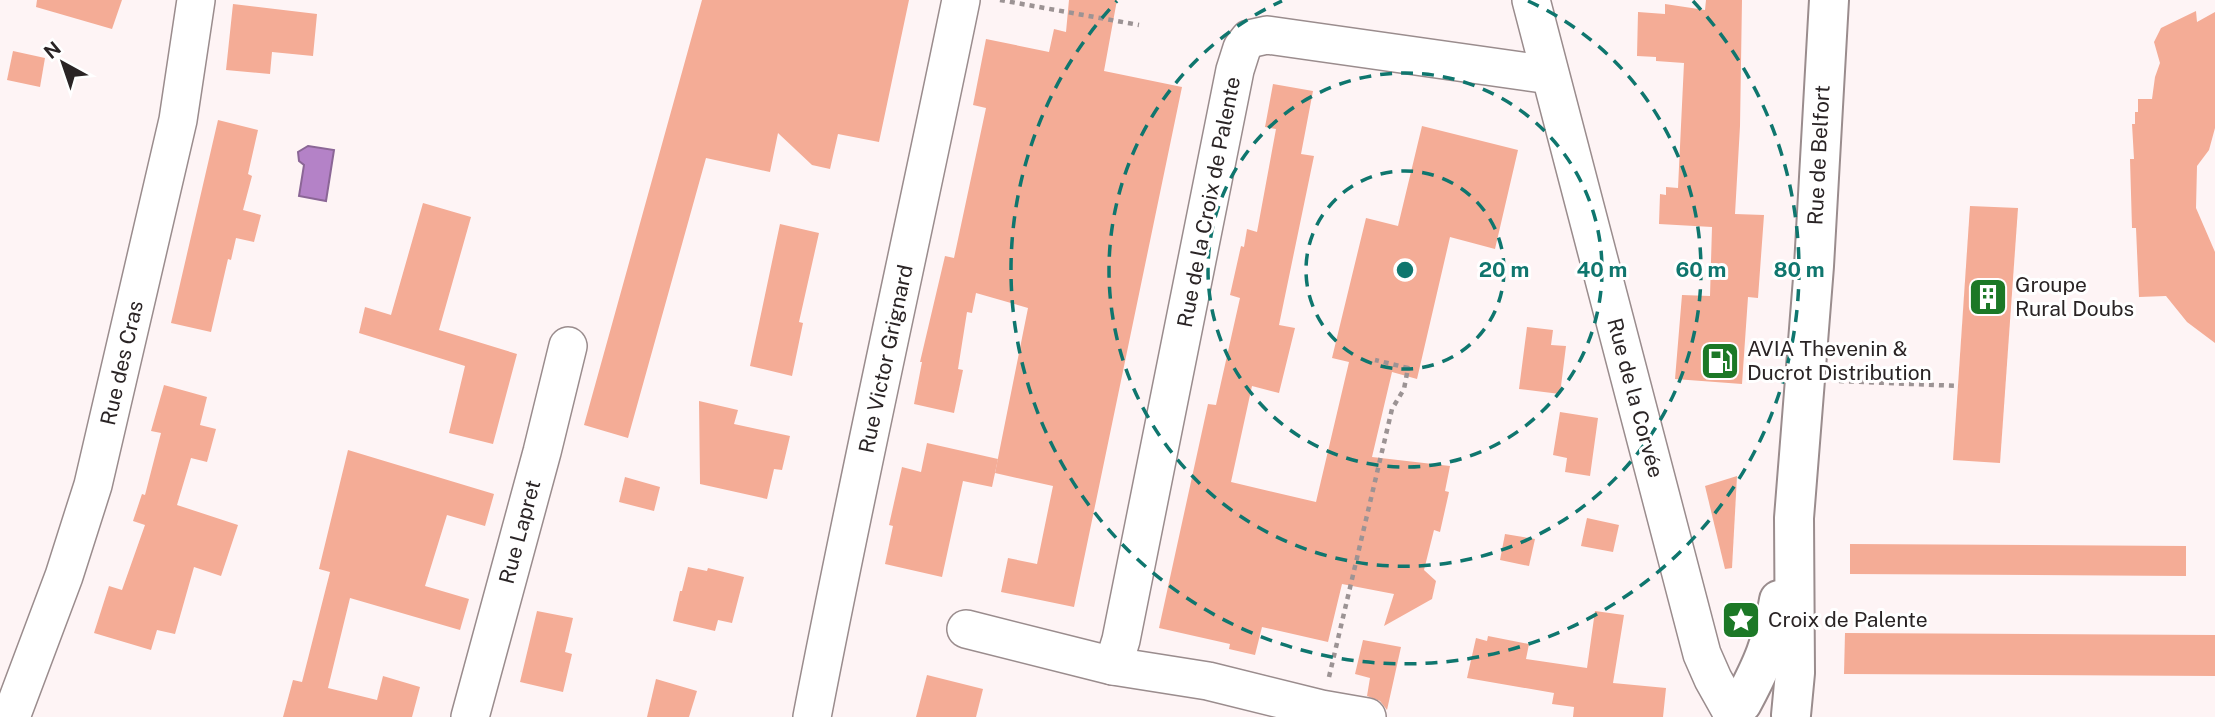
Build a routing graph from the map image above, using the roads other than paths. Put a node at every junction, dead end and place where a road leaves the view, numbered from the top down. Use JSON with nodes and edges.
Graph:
{"nodes":[{"id":1,"x":196,"y":0,"type":"edge"},
{"id":2,"x":961,"y":0,"type":"edge"},
{"id":3,"x":1531,"y":0,"type":"edge"},
{"id":4,"x":1829,"y":0,"type":"edge"},
{"id":5,"x":1550,"y":75,"type":"junction"},
{"id":6,"x":568,"y":346,"type":"dead end"},
{"id":7,"x":1794,"y":518,"type":"junction"},
{"id":8,"x":966,"y":629,"type":"dead end"},
{"id":9,"x":1114,"y":666,"type":"junction"},
{"id":10,"x":1733,"y":710,"type":"edge"},
{"id":11,"x":1792,"y":716,"type":"edge"},
{"id":12,"x":11,"y":717,"type":"edge"},
{"id":13,"x":470,"y":717,"type":"edge"},
{"id":14,"x":812,"y":717,"type":"edge"},
{"id":15,"x":1367,"y":717,"type":"edge"}],
"edges":[{"from":1,"to":12,"type":"street","name":"Rue des Cras"},
{"from":2,"to":14,"type":"street","name":"Rue Victor Grignard"},
{"from":3,"to":5,"type":"street","name":"Rue de la Corvée"},
{"from":4,"to":7,"type":"main road","name":"Rue de Belfort"},
{"from":5,"to":9,"type":"street","name":"Rue de la Croix de Palente"},
{"from":5,"to":10,"type":"street","name":"Rue de la Corvée"},
{"from":6,"to":13,"type":"street","name":"Rue Lapret"},
{"from":7,"to":10,"type":"main road","name":"Rue de Belfort"},
{"from":7,"to":11,"type":"main road","name":"Rue de Belfort"},
{"from":8,"to":9,"type":"street"},
{"from":9,"to":15,"type":"street"},
{"from":10,"to":11,"type":"main road"}]}
